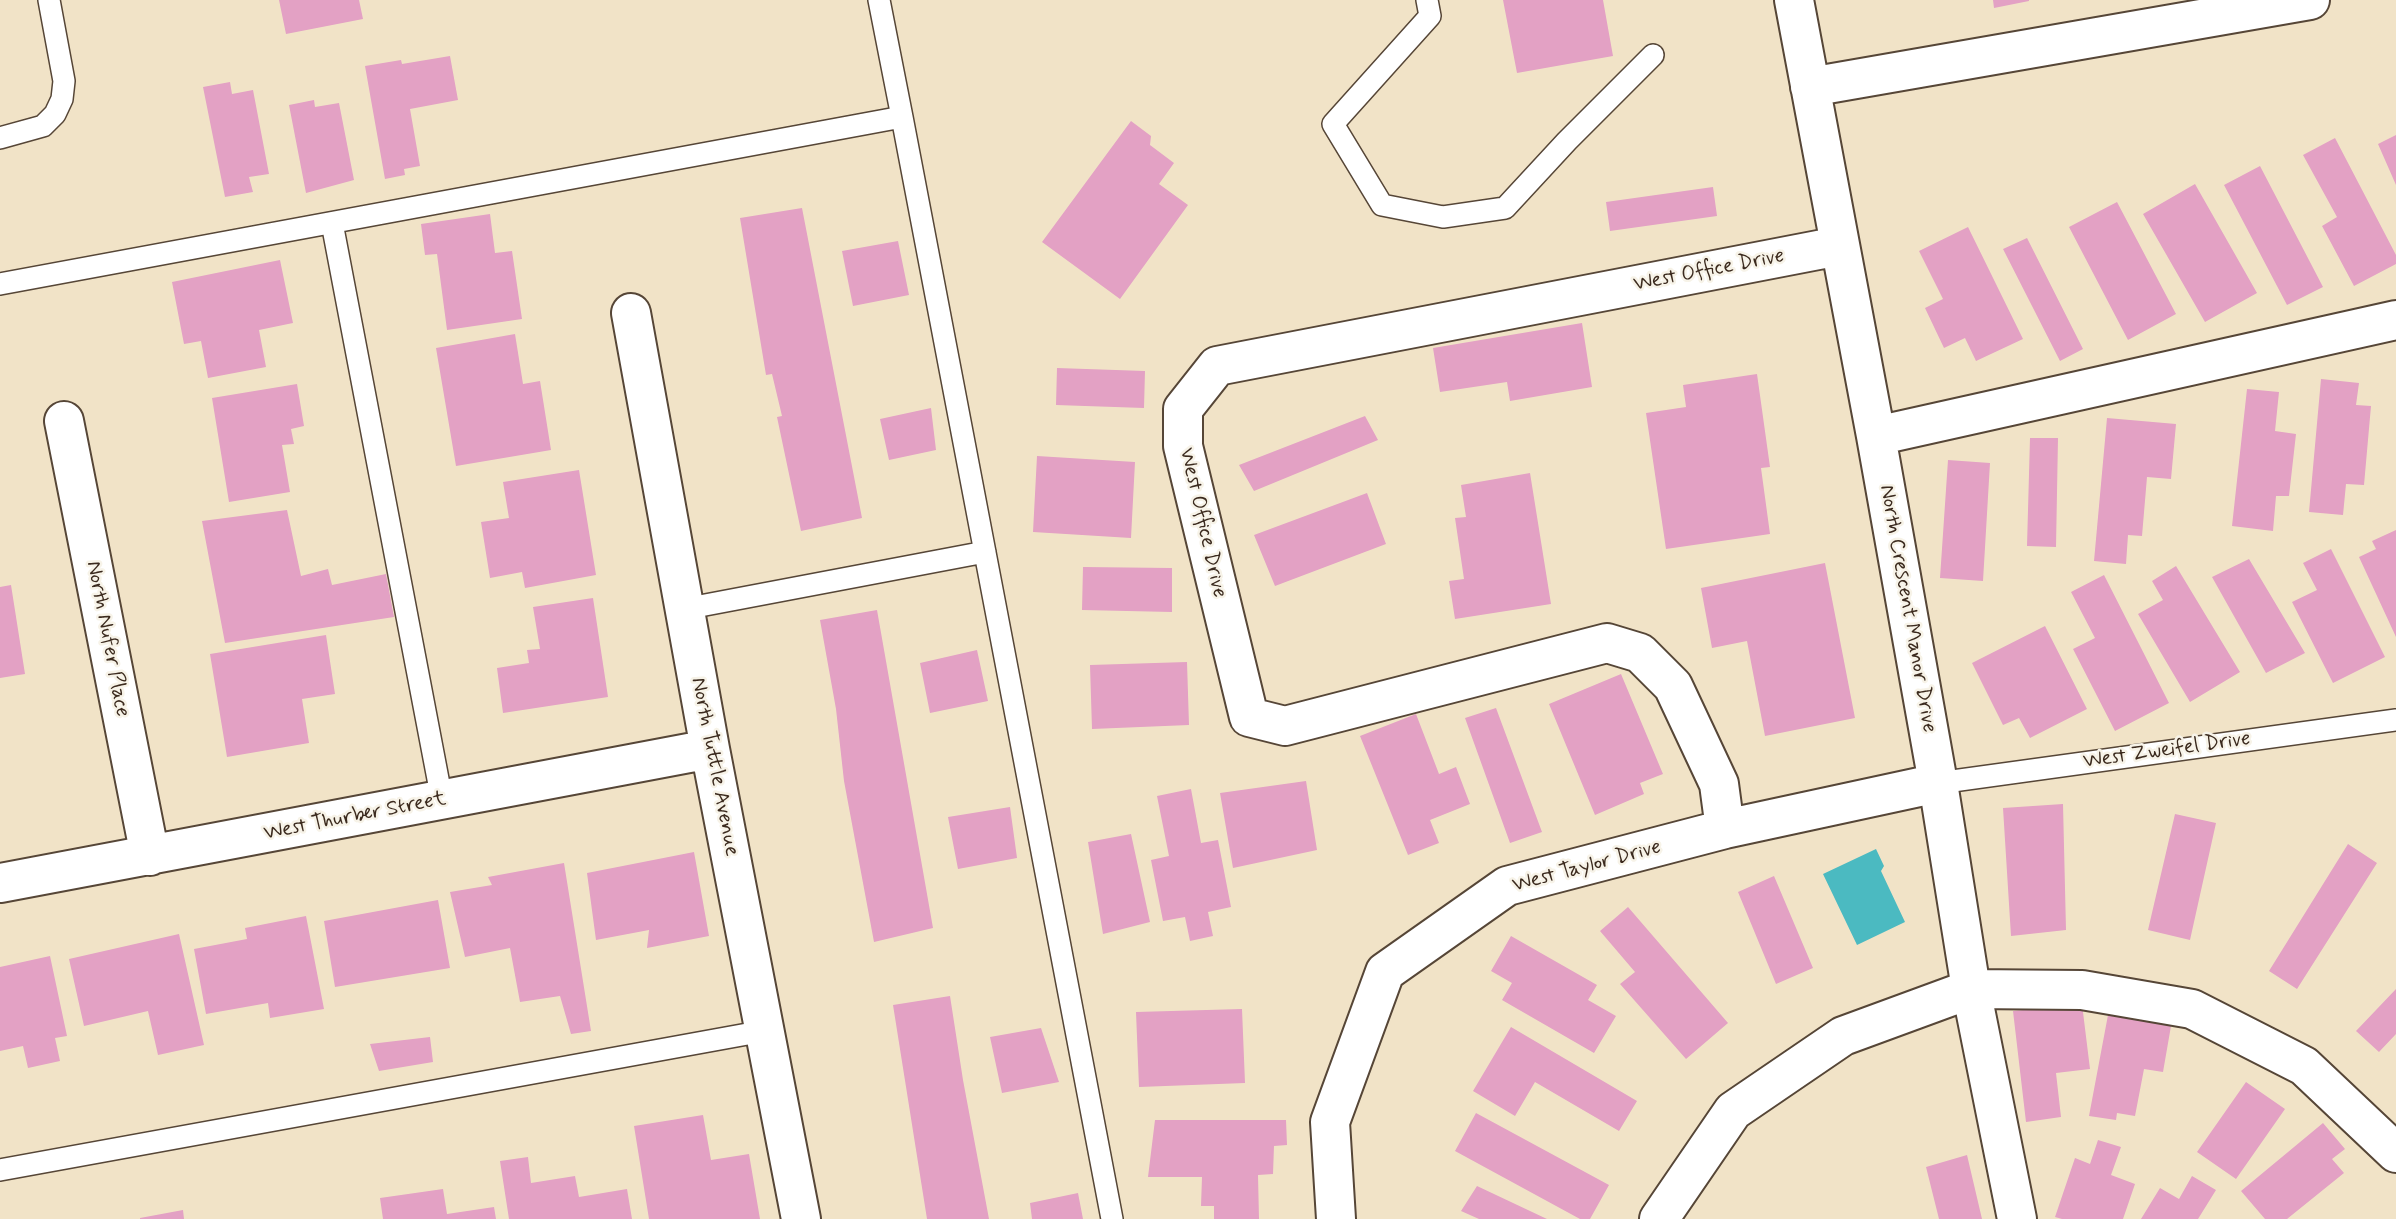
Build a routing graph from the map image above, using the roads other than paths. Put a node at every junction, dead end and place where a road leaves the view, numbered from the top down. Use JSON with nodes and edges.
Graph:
{"nodes":[{"id":1,"x":49,"y":0,"type":"edge"},
{"id":2,"x":879,"y":0,"type":"edge"},
{"id":3,"x":1427,"y":0,"type":"edge"},
{"id":4,"x":1794,"y":0,"type":"edge"},
{"id":5,"x":2310,"y":0,"type":"edge"},
{"id":6,"x":1653,"y":55,"type":"dead end"},
{"id":7,"x":1810,"y":87,"type":"junction"},
{"id":8,"x":901,"y":117,"type":"junction"},
{"id":9,"x":0,"y":138,"type":"edge"},
{"id":10,"x":332,"y":222,"type":"junction"},
{"id":11,"x":1839,"y":246,"type":"junction"},
{"id":12,"x":0,"y":284,"type":"edge"},
{"id":13,"x":631,"y":313,"type":"dead end"},
{"id":14,"x":2396,"y":320,"type":"edge"},
{"id":15,"x":64,"y":421,"type":"dead end"},
{"id":16,"x":1876,"y":436,"type":"junction"},
{"id":17,"x":985,"y":552,"type":"junction"},
{"id":18,"x":684,"y":609,"type":"junction"},
{"id":19,"x":2396,"y":720,"type":"edge"},
{"id":20,"x":710,"y":749,"type":"junction"},
{"id":21,"x":1938,"y":783,"type":"junction"},
{"id":22,"x":442,"y":800,"type":"junction"},
{"id":23,"x":1725,"y":830,"type":"junction"},
{"id":24,"x":150,"y":856,"type":"junction"},
{"id":25,"x":0,"y":883,"type":"edge"},
{"id":26,"x":1972,"y":989,"type":"junction"},
{"id":27,"x":764,"y":1031,"type":"junction"},
{"id":28,"x":2396,"y":1153,"type":"edge"},
{"id":29,"x":0,"y":1170,"type":"edge"},
{"id":30,"x":801,"y":1219,"type":"edge"},
{"id":31,"x":1112,"y":1219,"type":"edge"},
{"id":32,"x":1336,"y":1219,"type":"edge"},
{"id":33,"x":1659,"y":1219,"type":"edge"},
{"id":34,"x":2017,"y":1219,"type":"edge"}],
"edges":[{"from":1,"to":9,"type":"lane"},
{"from":2,"to":8,"type":"lane"},
{"from":3,"to":6,"type":"lane"},
{"from":4,"to":7,"type":"street","name":"North Crescent Manor Drive"},
{"from":5,"to":7,"type":"street"},
{"from":7,"to":11,"type":"street","name":"North Crescent Manor Drive"},
{"from":8,"to":10,"type":"lane"},
{"from":8,"to":17,"type":"lane"},
{"from":10,"to":12,"type":"lane"},
{"from":10,"to":22,"type":"lane"},
{"from":11,"to":16,"type":"street","name":"North Crescent Manor Drive"},
{"from":11,"to":23,"type":"street","name":"West Office Drive"},
{"from":13,"to":18,"type":"street","name":"North Tuttle Avenue"},
{"from":14,"to":16,"type":"street"},
{"from":15,"to":24,"type":"street","name":"North Nufer Place"},
{"from":16,"to":21,"type":"street","name":"North Crescent Manor Drive"},
{"from":17,"to":18,"type":"lane"},
{"from":17,"to":31,"type":"lane"},
{"from":18,"to":20,"type":"street","name":"North Tuttle Avenue"},
{"from":19,"to":21,"type":"lane","name":"West Zweifel Drive"},
{"from":20,"to":22,"type":"street","name":"West Thurber Street"},
{"from":20,"to":27,"type":"street","name":"North Tuttle Avenue"},
{"from":21,"to":23,"type":"street","name":"West Taylor Drive"},
{"from":21,"to":26,"type":"street","name":"North Crescent Manor Drive"},
{"from":22,"to":24,"type":"street","name":"West Thurber Street"},
{"from":23,"to":32,"type":"street","name":"West Taylor Drive"},
{"from":24,"to":25,"type":"street","name":"West Thurber Street"},
{"from":26,"to":28,"type":"street"},
{"from":26,"to":33,"type":"street"},
{"from":26,"to":34,"type":"street","name":"North Crescent Manor Drive"},
{"from":27,"to":29,"type":"lane"},
{"from":27,"to":30,"type":"street","name":"North Tuttle Avenue"}]}
